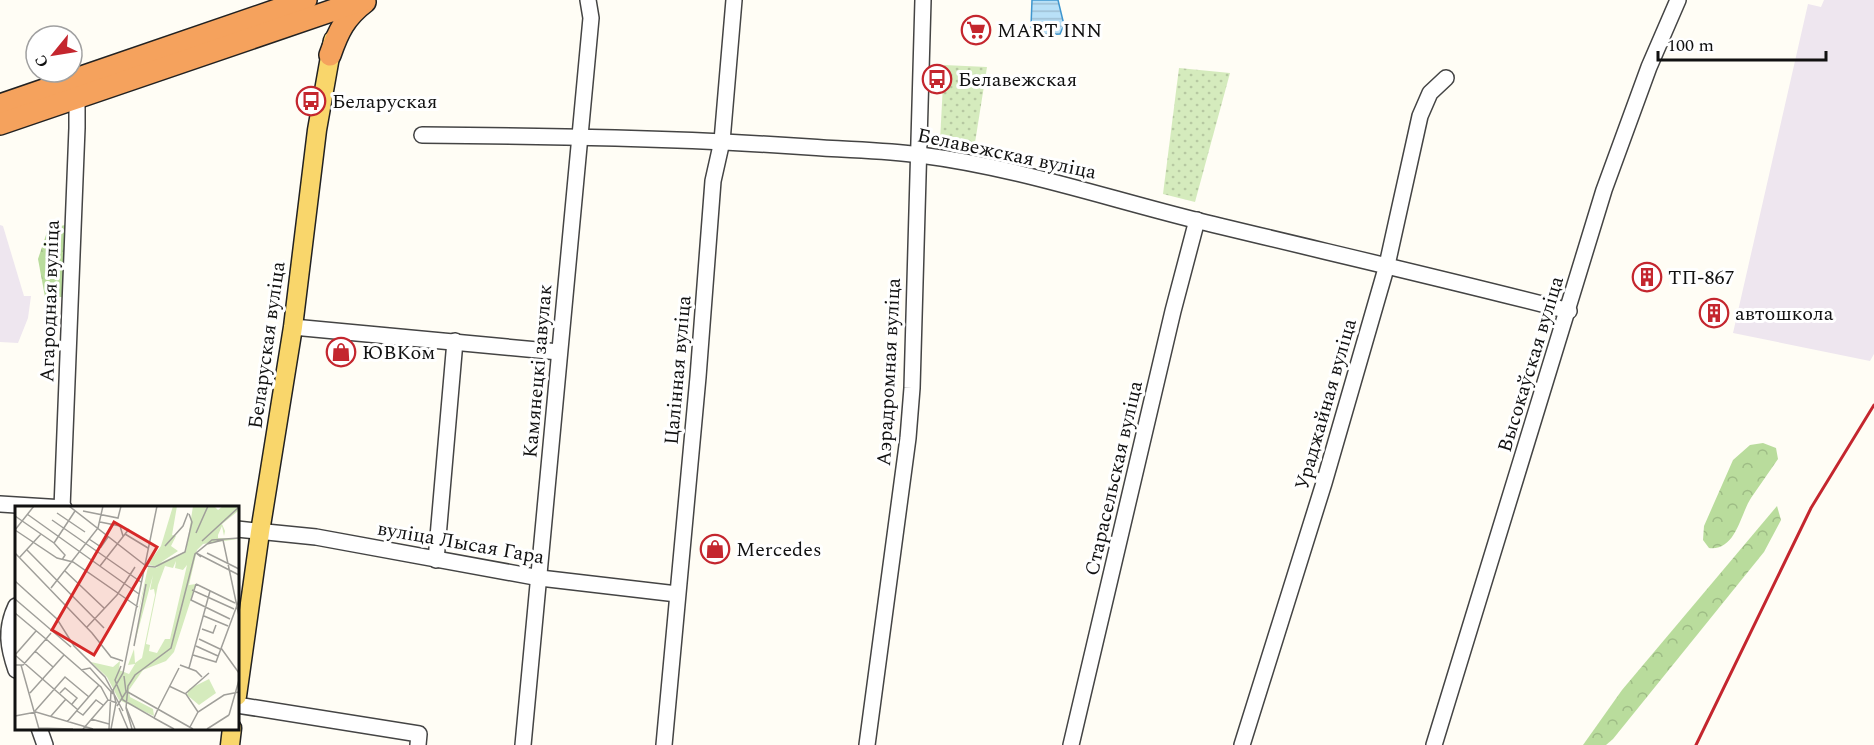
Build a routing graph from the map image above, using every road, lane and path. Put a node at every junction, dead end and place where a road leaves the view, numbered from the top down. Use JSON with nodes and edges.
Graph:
{"nodes":[{"id":1,"x":306,"y":0,"type":"edge"},
{"id":2,"x":365,"y":0,"type":"edge"},
{"id":3,"x":588,"y":0,"type":"edge"},
{"id":4,"x":734,"y":0,"type":"edge"},
{"id":5,"x":923,"y":0,"type":"edge"},
{"id":6,"x":1678,"y":0,"type":"edge"},
{"id":7,"x":336,"y":4,"type":"edge"},
{"id":8,"x":288,"y":26,"type":"junction"},
{"id":9,"x":330,"y":55,"type":"junction"},
{"id":10,"x":1446,"y":78,"type":"dead end"},
{"id":11,"x":76,"y":96,"type":"junction"},
{"id":12,"x":0,"y":105,"type":"edge"},
{"id":13,"x":0,"y":124,"type":"edge"},
{"id":14,"x":422,"y":135,"type":"dead end"},
{"id":15,"x":580,"y":136,"type":"junction"},
{"id":16,"x":722,"y":141,"type":"junction"},
{"id":17,"x":918,"y":155,"type":"junction"},
{"id":18,"x":1197,"y":220,"type":"junction"},
{"id":19,"x":1387,"y":265,"type":"junction"},
{"id":20,"x":1569,"y":311,"type":"junction"},
{"id":21,"x":293,"y":327,"type":"junction"},
{"id":22,"x":454,"y":341,"type":"junction"},
{"id":23,"x":559,"y":352,"type":"junction"},
{"id":24,"x":0,"y":504,"type":"edge"},
{"id":25,"x":32,"y":506,"type":"edge"},
{"id":26,"x":63,"y":506,"type":"edge"},
{"id":27,"x":238,"y":529,"type":"edge"},
{"id":28,"x":260,"y":532,"type":"junction"},
{"id":29,"x":436,"y":560,"type":"junction"},
{"id":30,"x":540,"y":578,"type":"junction"},
{"id":31,"x":677,"y":594,"type":"junction"},
{"id":32,"x":15,"y":609,"type":"edge"},
{"id":33,"x":15,"y":667,"type":"edge"},
{"id":34,"x":238,"y":689,"type":"edge"},
{"id":35,"x":238,"y":705,"type":"edge"},
{"id":36,"x":39,"y":730,"type":"edge"},
{"id":37,"x":232,"y":730,"type":"edge"},
{"id":38,"x":45,"y":745,"type":"edge"},
{"id":39,"x":230,"y":745,"type":"edge"},
{"id":40,"x":418,"y":745,"type":"edge"},
{"id":41,"x":523,"y":745,"type":"edge"},
{"id":42,"x":664,"y":745,"type":"edge"},
{"id":43,"x":867,"y":745,"type":"edge"},
{"id":44,"x":1071,"y":745,"type":"edge"},
{"id":45,"x":1242,"y":745,"type":"edge"},
{"id":46,"x":1434,"y":745,"type":"edge"}],
"edges":[{"from":1,"to":12,"type":"highway"},
{"from":2,"to":7,"type":"highway"},
{"from":2,"to":9,"type":"highway"},
{"from":3,"to":15,"type":"street","name":"Камянецкі завулак"},
{"from":4,"to":16,"type":"street","name":"Цалінная вуліца"},
{"from":5,"to":17,"type":"street","name":"Аэрадромная вуліца"},
{"from":6,"to":20,"type":"street","name":"Высокаўская вуліца"},
{"from":7,"to":8,"type":"highway"},
{"from":7,"to":9,"type":"main road","name":"Беларуская вуліца"},
{"from":8,"to":9,"type":"highway"},
{"from":8,"to":11,"type":"highway"},
{"from":9,"to":21,"type":"main road","name":"Беларуская вуліца"},
{"from":10,"to":19,"type":"street","name":"Ураджайная вуліца"},
{"from":11,"to":13,"type":"highway"},
{"from":11,"to":26,"type":"street","name":"Агародная вуліца"},
{"from":14,"to":15,"type":"street","name":"Белавежская вуліца"},
{"from":15,"to":16,"type":"street","name":"Белавежская вуліца"},
{"from":15,"to":23,"type":"street","name":"Камянецкі завулак"},
{"from":16,"to":17,"type":"street","name":"Белавежская вуліца"},
{"from":16,"to":31,"type":"street","name":"Цалінная вуліца"},
{"from":17,"to":18,"type":"street","name":"Белавежская вуліца"},
{"from":17,"to":43,"type":"street","name":"Аэрадромная вуліца"},
{"from":18,"to":19,"type":"street","name":"Белавежская вуліца"},
{"from":18,"to":44,"type":"street","name":"Старасельская вуліца"},
{"from":19,"to":20,"type":"street","name":"Белавежская вуліца"},
{"from":19,"to":45,"type":"street","name":"Ураджайная вуліца"},
{"from":20,"to":46,"type":"street","name":"Высокаўская вуліца"},
{"from":21,"to":22,"type":"street"},
{"from":21,"to":28,"type":"main road","name":"Беларуская вуліца"},
{"from":22,"to":23,"type":"street"},
{"from":22,"to":29,"type":"street"},
{"from":23,"to":30,"type":"street","name":"Камянецкі завулак"},
{"from":24,"to":25,"type":"street"},
{"from":27,"to":28,"type":"street","name":"вуліца Лысая Гара"},
{"from":28,"to":29,"type":"street","name":"вуліца Лысая Гара"},
{"from":28,"to":34,"type":"main road","name":"Беларуская вуліца"},
{"from":29,"to":30,"type":"street","name":"вуліца Лысая Гара"},
{"from":30,"to":31,"type":"street","name":"вуліца Лысая Гара"},
{"from":30,"to":41,"type":"street","name":"Камянецкі завулак"},
{"from":31,"to":42,"type":"street","name":"Цалінная вуліца"},
{"from":32,"to":33,"type":"street"},
{"from":35,"to":40,"type":"street"},
{"from":36,"to":38,"type":"street"},
{"from":37,"to":39,"type":"main road"}]}
